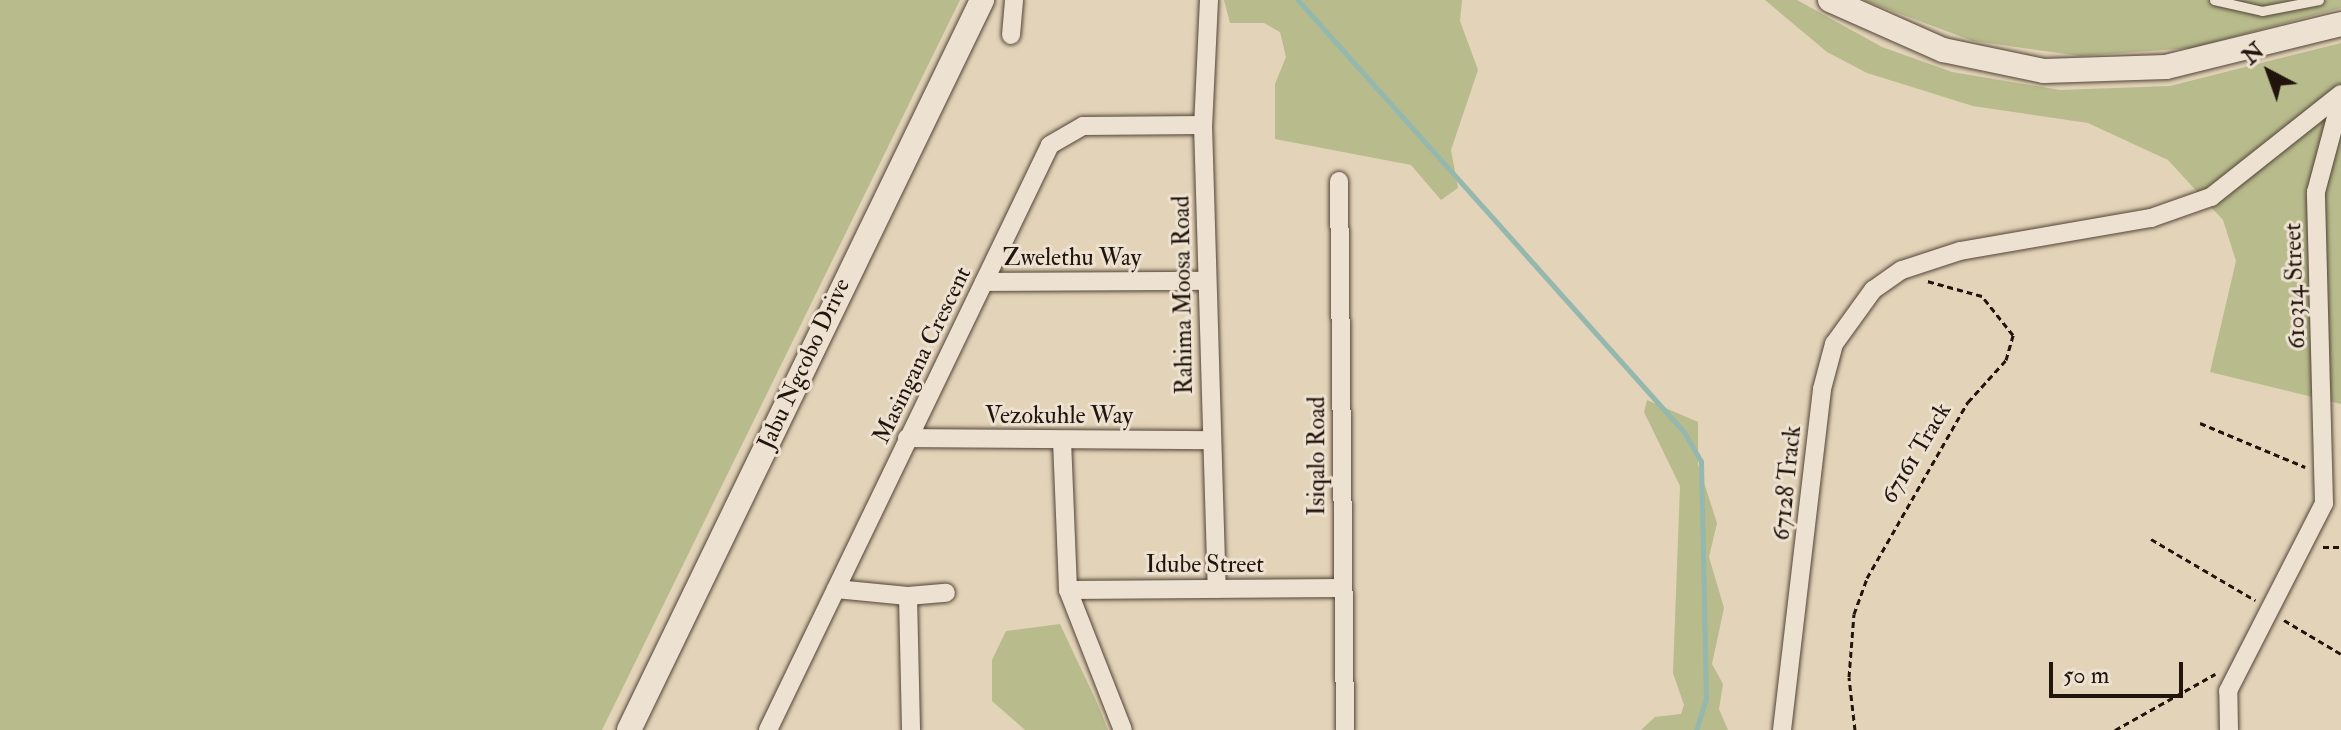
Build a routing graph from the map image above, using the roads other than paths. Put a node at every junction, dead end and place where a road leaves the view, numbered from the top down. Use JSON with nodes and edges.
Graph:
{"nodes":[{"id":1,"x":982,"y":0,"type":"edge"},
{"id":2,"x":1014,"y":0,"type":"edge"},
{"id":3,"x":1209,"y":0,"type":"edge"},
{"id":4,"x":1830,"y":0,"type":"edge"},
{"id":5,"x":2214,"y":0,"type":"edge"},
{"id":6,"x":2319,"y":0,"type":"edge"},
{"id":7,"x":2341,"y":24,"type":"edge"},
{"id":8,"x":1011,"y":35,"type":"dead end"},
{"id":9,"x":2341,"y":97,"type":"edge"},
{"id":10,"x":1203,"y":125,"type":"junction"},
{"id":11,"x":1339,"y":181,"type":"dead end"},
{"id":12,"x":1902,"y":270,"type":"joint"},
{"id":13,"x":1207,"y":281,"type":"junction"},
{"id":14,"x":984,"y":282,"type":"junction"},
{"id":15,"x":907,"y":438,"type":"junction"},
{"id":16,"x":1062,"y":440,"type":"junction"},
{"id":17,"x":1210,"y":440,"type":"junction"},
{"id":18,"x":1342,"y":588,"type":"junction"},
{"id":19,"x":836,"y":589,"type":"junction"},
{"id":20,"x":1217,"y":589,"type":"junction"},
{"id":21,"x":1068,"y":590,"type":"junction"},
{"id":22,"x":946,"y":593,"type":"dead end"},
{"id":23,"x":908,"y":596,"type":"junction"},
{"id":24,"x":629,"y":730,"type":"edge"},
{"id":25,"x":768,"y":730,"type":"edge"},
{"id":26,"x":911,"y":730,"type":"edge"},
{"id":27,"x":1123,"y":730,"type":"edge"},
{"id":28,"x":1345,"y":730,"type":"edge"},
{"id":29,"x":1782,"y":730,"type":"edge"},
{"id":30,"x":2229,"y":730,"type":"edge"}],
"edges":[{"from":1,"to":24,"type":"main road","name":"Jabu Ngcobo Drive"},
{"from":2,"to":8,"type":"street"},
{"from":3,"to":10,"type":"street","name":"Rahima Moosa Road"},
{"from":4,"to":7,"type":"main road"},
{"from":5,"to":6,"type":"lane"},
{"from":9,"to":12,"type":"street","name":"610314 Street"},
{"from":9,"to":30,"type":"street","name":"610314 Street"},
{"from":10,"to":13,"type":"street","name":"Rahima Moosa Road"},
{"from":10,"to":14,"type":"street","name":"Masingana Crescent"},
{"from":11,"to":18,"type":"street","name":"Isiqalo Road"},
{"from":12,"to":29,"type":"street","name":"67128 Track"},
{"from":13,"to":14,"type":"street","name":"Zwelethu Way"},
{"from":13,"to":17,"type":"street","name":"Rahima Moosa Road"},
{"from":14,"to":15,"type":"street","name":"Masingana Crescent"},
{"from":15,"to":16,"type":"street","name":"Vezokuhle Way"},
{"from":15,"to":19,"type":"street","name":"Masingana Crescent"},
{"from":16,"to":17,"type":"street","name":"Vezokuhle Way"},
{"from":16,"to":21,"type":"street"},
{"from":17,"to":20,"type":"street","name":"Rahima Moosa Road"},
{"from":18,"to":20,"type":"street","name":"Idube Street"},
{"from":18,"to":28,"type":"street","name":"Isiqalo Road"},
{"from":19,"to":23,"type":"street"},
{"from":19,"to":25,"type":"street","name":"Masingana Crescent"},
{"from":20,"to":21,"type":"street","name":"Idube Street"},
{"from":21,"to":27,"type":"street"},
{"from":22,"to":23,"type":"street"},
{"from":23,"to":26,"type":"street"}]}
